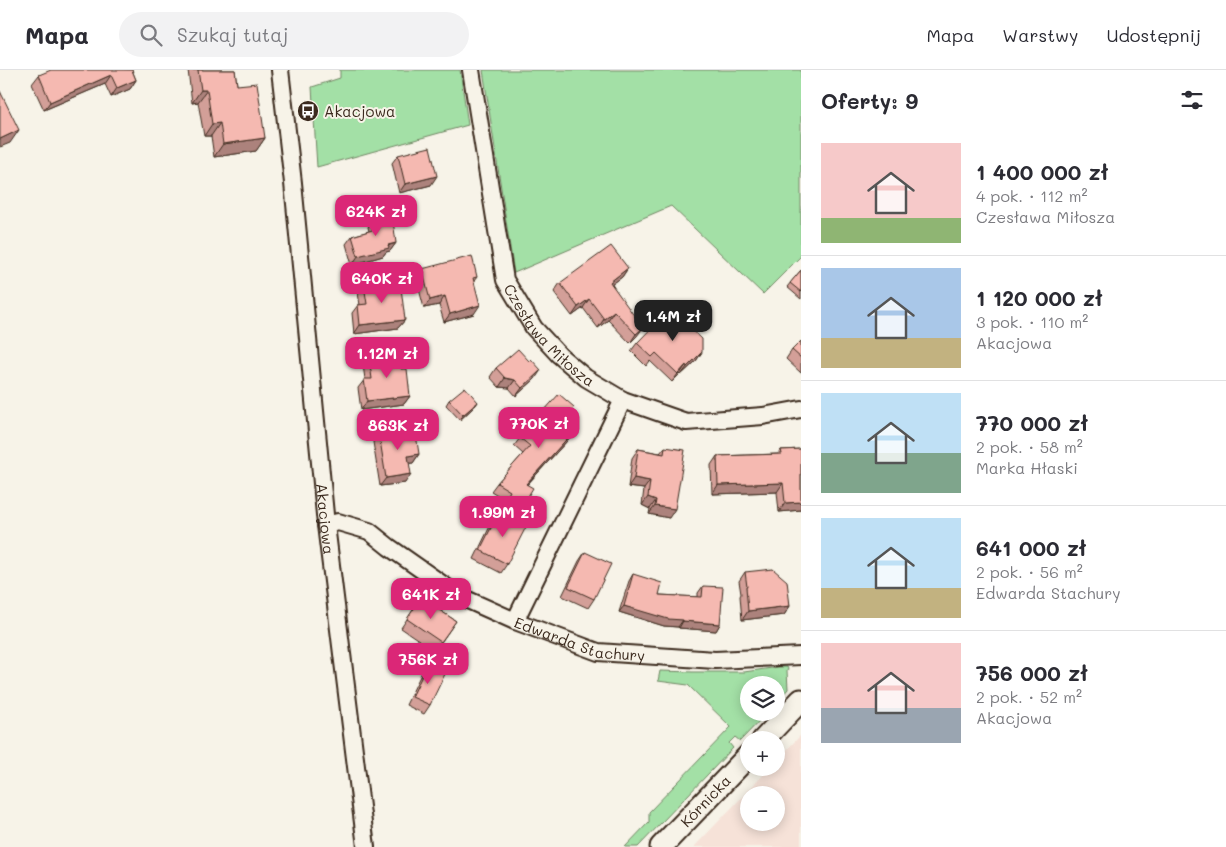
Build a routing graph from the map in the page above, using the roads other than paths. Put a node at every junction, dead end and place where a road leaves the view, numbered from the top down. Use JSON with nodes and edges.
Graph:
{"nodes":[{"id":1,"x":280,"y":70,"type":"edge"},
{"id":2,"x":471,"y":70,"type":"edge"},
{"id":3,"x":623,"y":400,"type":"junction"},
{"id":4,"x":801,"y":409,"type":"edge"},
{"id":5,"x":326,"y":526,"type":"junction"},
{"id":6,"x":515,"y":621,"type":"junction"},
{"id":7,"x":801,"y":656,"type":"edge"},
{"id":8,"x":801,"y":700,"type":"edge"},
{"id":9,"x":772,"y":731,"type":"edge"},
{"id":10,"x":740,"y":764,"type":"edge"},
{"id":11,"x":366,"y":847,"type":"edge"},
{"id":12,"x":661,"y":847,"type":"edge"}],
"edges":[{"from":1,"to":5,"type":"street","name":"Akacjowa"},
{"from":2,"to":3,"type":"street","name":"Czesława Miłosza"},
{"from":3,"to":4,"type":"street","name":"Czesława Miłosza"},
{"from":3,"to":6,"type":"street"},
{"from":5,"to":6,"type":"street","name":"Edwarda Stachury"},
{"from":5,"to":11,"type":"street","name":"Akacjowa"},
{"from":6,"to":7,"type":"street","name":"Edwarda Stachury"},
{"from":8,"to":9,"type":"street"},
{"from":10,"to":12,"type":"street","name":"Kórnicka"}]}
